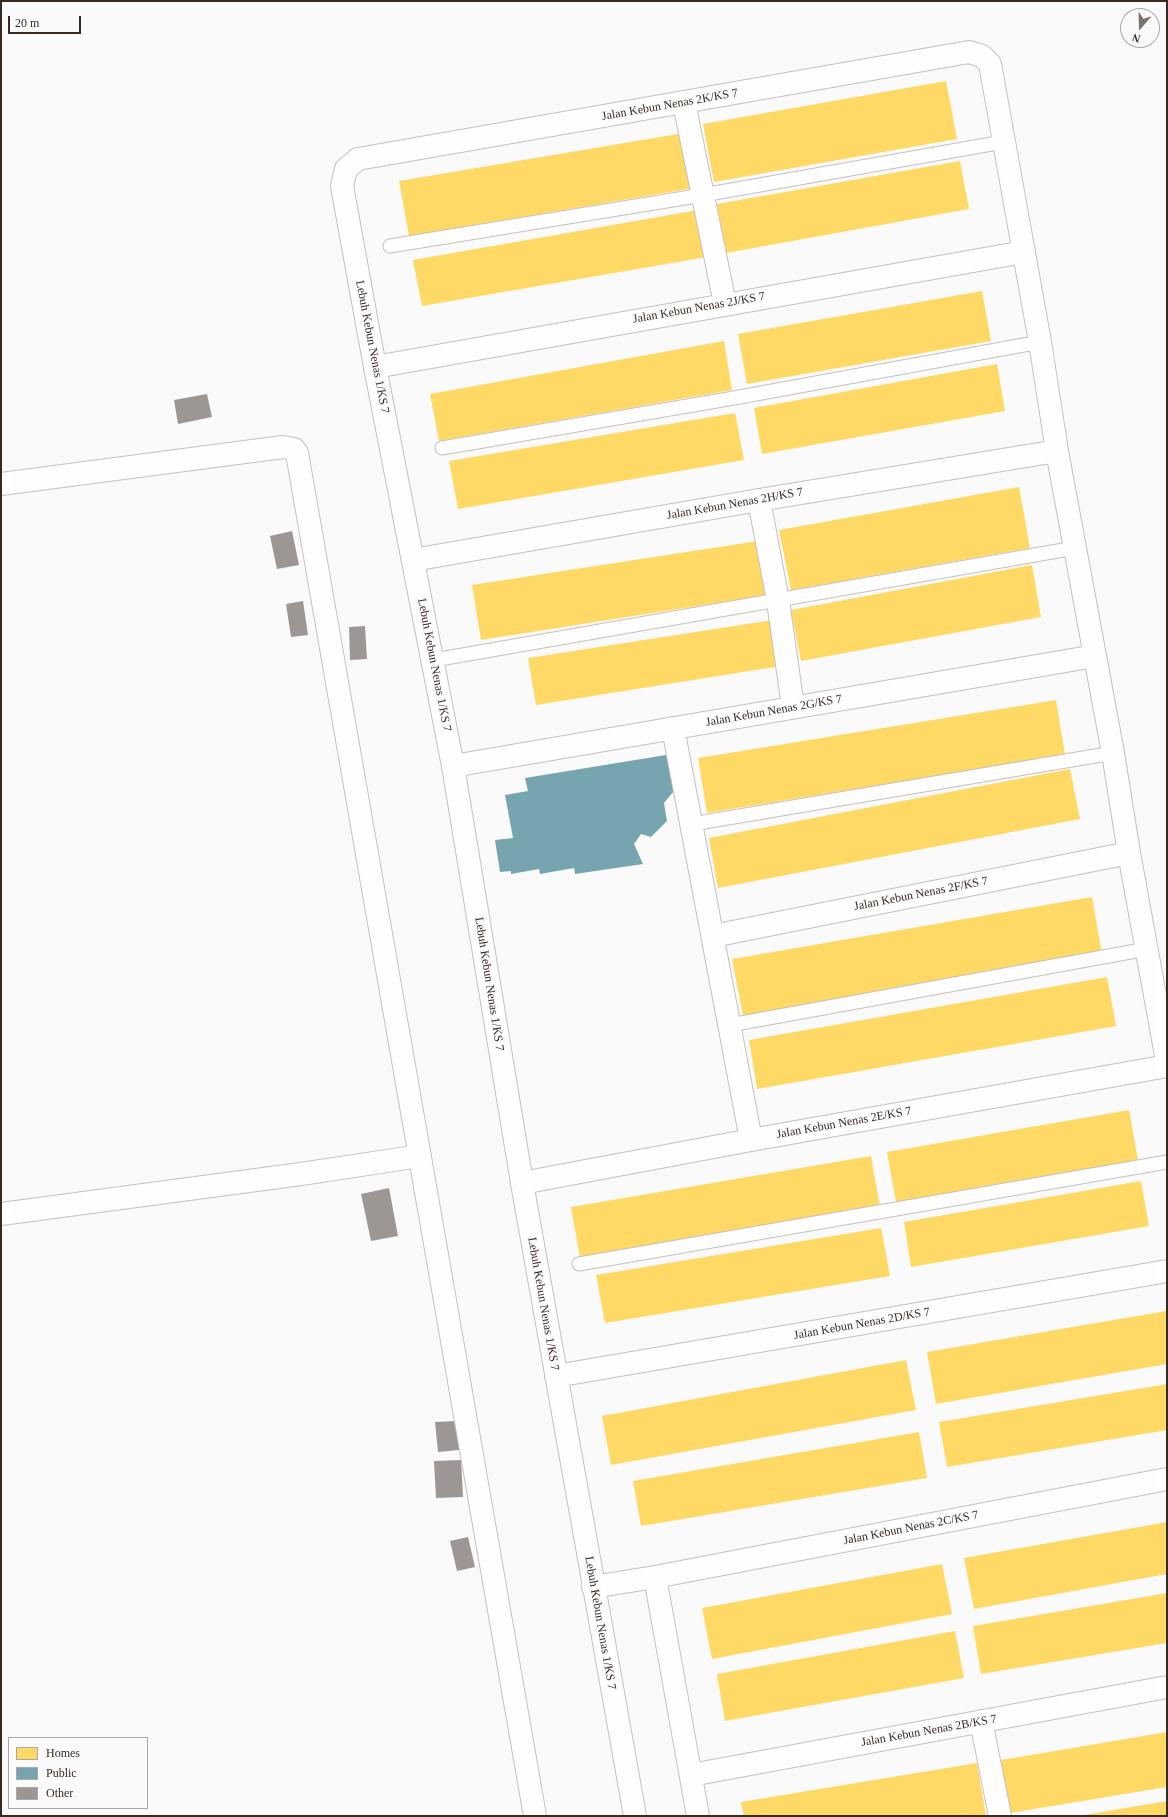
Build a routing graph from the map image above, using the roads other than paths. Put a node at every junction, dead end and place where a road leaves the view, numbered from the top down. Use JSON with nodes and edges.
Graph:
{"nodes":[{"id":1,"x":684,"y":103,"type":"junction"},
{"id":2,"x":1003,"y":142,"type":"junction"},
{"id":3,"x":358,"y":159,"type":"joint"},
{"id":4,"x":703,"y":195,"type":"junction"},
{"id":5,"x":390,"y":246,"type":"dead end"},
{"id":6,"x":1024,"y":252,"type":"junction"},
{"id":7,"x":725,"y":304,"type":"junction"},
{"id":8,"x":1040,"y":342,"type":"junction"},
{"id":9,"x":375,"y":367,"type":"junction"},
{"id":10,"x":442,"y":448,"type":"dead end"},
{"id":11,"x":1057,"y":451,"type":"junction"},
{"id":12,"x":1,"y":484,"type":"edge"},
{"id":13,"x":759,"y":500,"type":"junction"},
{"id":14,"x":1075,"y":548,"type":"junction"},
{"id":15,"x":413,"y":560,"type":"junction"},
{"id":16,"x":778,"y":601,"type":"junction"},
{"id":17,"x":1095,"y":656,"type":"junction"},
{"id":18,"x":434,"y":660,"type":"junction"},
{"id":19,"x":794,"y":708,"type":"junction"},
{"id":20,"x":673,"y":728,"type":"junction"},
{"id":21,"x":1113,"y":753,"type":"junction"},
{"id":22,"x":453,"y":766,"type":"junction"},
{"id":23,"x":692,"y":824,"type":"junction"},
{"id":24,"x":1129,"y":853,"type":"junction"},
{"id":25,"x":713,"y":936,"type":"junction"},
{"id":26,"x":1147,"y":949,"type":"junction"},
{"id":27,"x":730,"y":1025,"type":"junction"},
{"id":28,"x":1166,"y":1056,"type":"edge"},
{"id":29,"x":751,"y":1140,"type":"junction"},
{"id":30,"x":420,"y":1156,"type":"junction"},
{"id":31,"x":1167,"y":1162,"type":"edge"},
{"id":32,"x":522,"y":1183,"type":"junction"},
{"id":33,"x":1,"y":1214,"type":"edge"},
{"id":34,"x":579,"y":1264,"type":"dead end"},
{"id":35,"x":1167,"y":1272,"type":"edge"},
{"id":36,"x":556,"y":1376,"type":"junction"},
{"id":37,"x":1167,"y":1479,"type":"edge"},
{"id":38,"x":655,"y":1577,"type":"junction"},
{"id":39,"x":593,"y":1587,"type":"junction"},
{"id":40,"x":1167,"y":1687,"type":"edge"},
{"id":41,"x":981,"y":1721,"type":"junction"},
{"id":42,"x":690,"y":1775,"type":"junction"},
{"id":43,"x":535,"y":1816,"type":"edge"},
{"id":44,"x":635,"y":1816,"type":"edge"},
{"id":45,"x":698,"y":1816,"type":"edge"},
{"id":46,"x":1000,"y":1816,"type":"edge"}],
"edges":[{"from":1,"to":2,"type":"street","name":"Jalan Kebun Nenas 2K/KS 7"},
{"from":1,"to":3,"type":"street","name":"Jalan Kebun Nenas 2K/KS 7"},
{"from":1,"to":4,"type":"street"},
{"from":2,"to":4,"type":"lane"},
{"from":2,"to":6,"type":"street"},
{"from":3,"to":9,"type":"street","name":"Lebuh Kebun Nenas 1/KS 7"},
{"from":4,"to":5,"type":"lane"},
{"from":4,"to":7,"type":"street"},
{"from":6,"to":7,"type":"street","name":"Jalan Kebun Nenas 2J/KS 7"},
{"from":6,"to":8,"type":"street"},
{"from":7,"to":9,"type":"street","name":"Jalan Kebun Nenas 2J/KS 7"},
{"from":8,"to":10,"type":"lane"},
{"from":8,"to":11,"type":"street"},
{"from":9,"to":15,"type":"street","name":"Lebuh Kebun Nenas 1/KS 7"},
{"from":11,"to":13,"type":"street","name":"Jalan Kebun Nenas 2H/KS 7"},
{"from":11,"to":14,"type":"street"},
{"from":12,"to":30,"type":"street"},
{"from":13,"to":15,"type":"street","name":"Jalan Kebun Nenas 2H/KS 7"},
{"from":13,"to":16,"type":"street"},
{"from":14,"to":16,"type":"lane"},
{"from":14,"to":17,"type":"street"},
{"from":15,"to":18,"type":"street","name":"Lebuh Kebun Nenas 1/KS 7"},
{"from":16,"to":18,"type":"lane"},
{"from":16,"to":19,"type":"street"},
{"from":17,"to":19,"type":"street","name":"Jalan Kebun Nenas 2G/KS 7"},
{"from":17,"to":21,"type":"street"},
{"from":18,"to":22,"type":"street","name":"Lebuh Kebun Nenas 1/KS 7"},
{"from":19,"to":20,"type":"street","name":"Jalan Kebun Nenas 2G/KS 7"},
{"from":20,"to":22,"type":"street","name":"Jalan Kebun Nenas 2G/KS 7"},
{"from":20,"to":23,"type":"street"},
{"from":21,"to":23,"type":"lane"},
{"from":21,"to":24,"type":"street"},
{"from":22,"to":32,"type":"street","name":"Lebuh Kebun Nenas 1/KS 7"},
{"from":23,"to":25,"type":"street"},
{"from":24,"to":25,"type":"street","name":"Jalan Kebun Nenas 2F/KS 7"},
{"from":24,"to":26,"type":"street"},
{"from":25,"to":27,"type":"street"},
{"from":26,"to":27,"type":"lane"},
{"from":26,"to":28,"type":"street"},
{"from":27,"to":29,"type":"street"},
{"from":28,"to":29,"type":"street","name":"Jalan Kebun Nenas 2E/KS 7"},
{"from":29,"to":32,"type":"street","name":"Jalan Kebun Nenas 2E/KS 7"},
{"from":30,"to":33,"type":"street"},
{"from":30,"to":43,"type":"street"},
{"from":31,"to":34,"type":"lane"},
{"from":32,"to":36,"type":"street","name":"Lebuh Kebun Nenas 1/KS 7"},
{"from":35,"to":36,"type":"street","name":"Jalan Kebun Nenas 2D/KS 7"},
{"from":36,"to":39,"type":"street","name":"Lebuh Kebun Nenas 1/KS 7"},
{"from":37,"to":38,"type":"street","name":"Jalan Kebun Nenas 2C/KS 7"},
{"from":38,"to":39,"type":"street","name":"Jalan Kebun Nenas 2C/KS 7"},
{"from":38,"to":42,"type":"street"},
{"from":39,"to":44,"type":"street","name":"Lebuh Kebun Nenas 1/KS 7"},
{"from":40,"to":41,"type":"street","name":"Jalan Kebun Nenas 2B/KS 7"},
{"from":41,"to":42,"type":"street","name":"Jalan Kebun Nenas 2B/KS 7"},
{"from":41,"to":46,"type":"street"},
{"from":42,"to":45,"type":"street"}]}
